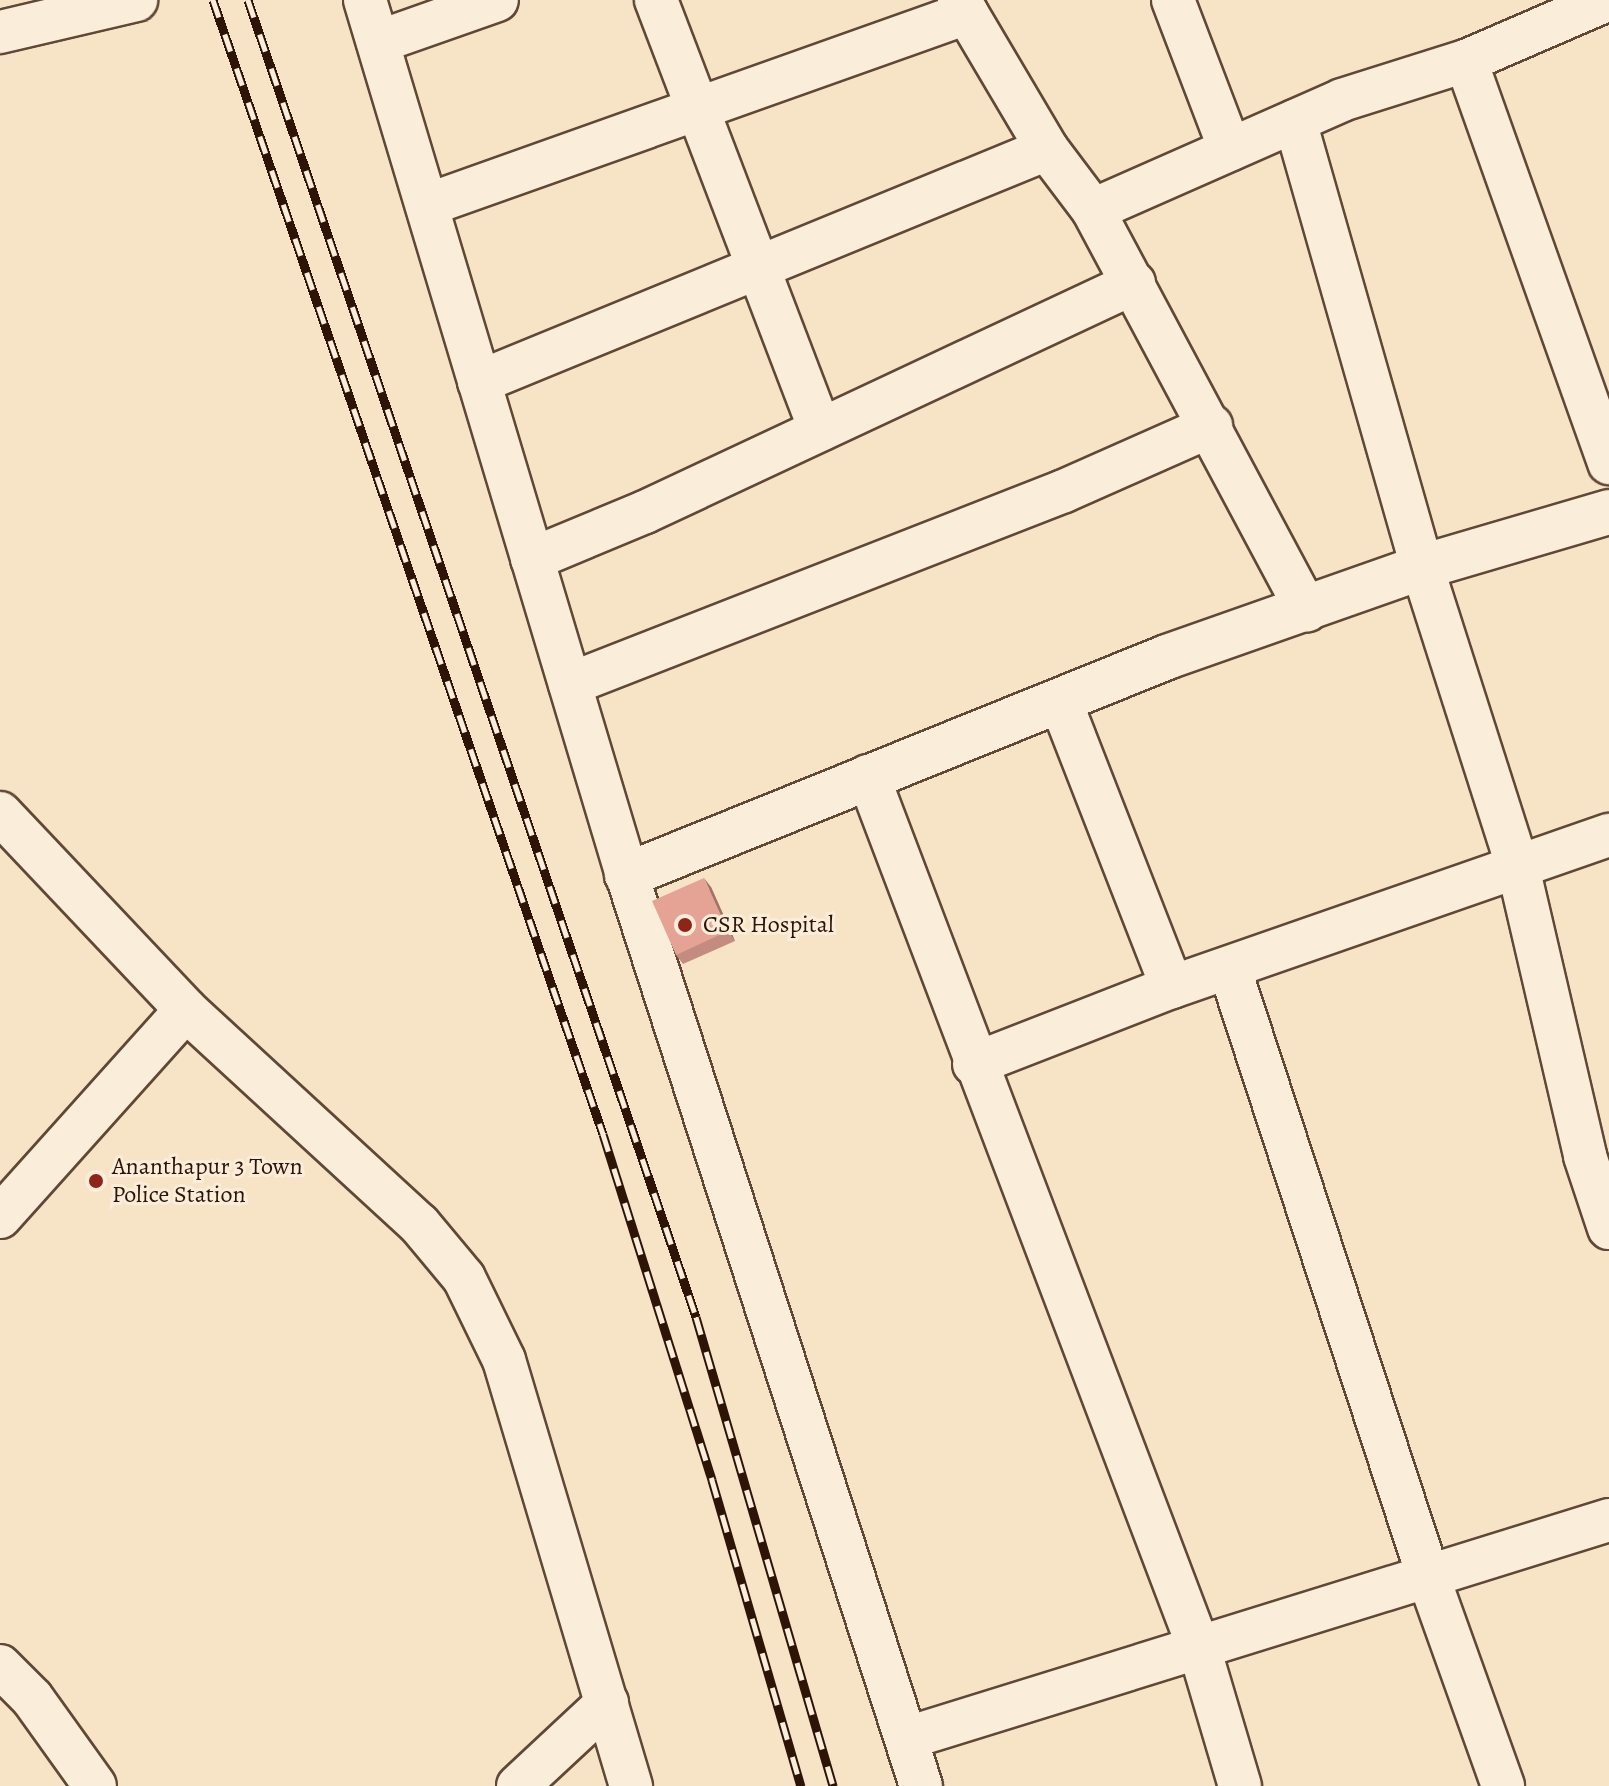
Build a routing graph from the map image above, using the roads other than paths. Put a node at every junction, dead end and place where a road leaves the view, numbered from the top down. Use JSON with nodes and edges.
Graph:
{"nodes":[{"id":1,"x":136,"y":0,"type":"edge"},
{"id":2,"x":365,"y":0,"type":"edge"},
{"id":3,"x":497,"y":0,"type":"edge"},
{"id":4,"x":656,"y":0,"type":"edge"},
{"id":5,"x":1174,"y":0,"type":"edge"},
{"id":6,"x":1607,"y":0,"type":"edge"},
{"id":7,"x":963,"y":6,"type":"edge"},
{"id":8,"x":0,"y":32,"type":"edge"},
{"id":9,"x":378,"y":42,"type":"junction"},
{"id":10,"x":1466,"y":61,"type":"junction"},
{"id":11,"x":697,"y":109,"type":"junction"},
{"id":12,"x":1295,"y":121,"type":"junction"},
{"id":13,"x":1047,"y":149,"type":"junction"},
{"id":14,"x":1230,"y":149,"type":"junction"},
{"id":15,"x":427,"y":205,"type":"junction"},
{"id":16,"x":1093,"y":210,"type":"junction"},
{"id":17,"x":756,"y":266,"type":"junction"},
{"id":18,"x":1134,"y":283,"type":"junction"},
{"id":19,"x":479,"y":382,"type":"junction"},
{"id":20,"x":1211,"y":426,"type":"junction"},
{"id":21,"x":820,"y":430,"type":"junction"},
{"id":22,"x":1609,"y":463,"type":"edge"},
{"id":23,"x":1609,"y":512,"type":"edge"},
{"id":24,"x":532,"y":559,"type":"junction"},
{"id":25,"x":1422,"y":567,"type":"junction"},
{"id":26,"x":1307,"y":610,"type":"junction"},
{"id":27,"x":570,"y":684,"type":"junction"},
{"id":28,"x":1060,"y":700,"type":"junction"},
{"id":29,"x":868,"y":776,"type":"junction"},
{"id":30,"x":0,"y":813,"type":"edge"},
{"id":31,"x":1609,"y":835,"type":"edge"},
{"id":32,"x":1518,"y":867,"type":"junction"},
{"id":33,"x":627,"y":875,"type":"junction"},
{"id":34,"x":1230,"y":970,"type":"junction"},
{"id":35,"x":1172,"y":987,"type":"junction"},
{"id":36,"x":186,"y":1010,"type":"junction"},
{"id":37,"x":974,"y":1064,"type":"junction"},
{"id":38,"x":0,"y":1217,"type":"edge"},
{"id":39,"x":1609,"y":1228,"type":"edge"},
{"id":40,"x":1609,"y":1520,"type":"edge"},
{"id":41,"x":1429,"y":1579,"type":"junction"},
{"id":42,"x":1200,"y":1651,"type":"junction"},
{"id":43,"x":0,"y":1666,"type":"edge"},
{"id":44,"x":607,"y":1703,"type":"junction"},
{"id":45,"x":16,"y":1704,"type":"edge"},
{"id":46,"x":907,"y":1738,"type":"junction"},
{"id":47,"x":95,"y":1786,"type":"edge"},
{"id":48,"x":518,"y":1786,"type":"edge"},
{"id":49,"x":631,"y":1786,"type":"edge"},
{"id":50,"x":921,"y":1786,"type":"edge"},
{"id":51,"x":1240,"y":1786,"type":"edge"},
{"id":52,"x":1503,"y":1786,"type":"edge"}],
"edges":[{"from":1,"to":8,"type":"street"},
{"from":2,"to":9,"type":"street"},
{"from":3,"to":9,"type":"street"},
{"from":4,"to":11,"type":"street"},
{"from":5,"to":14,"type":"street"},
{"from":6,"to":10,"type":"street"},
{"from":7,"to":11,"type":"street"},
{"from":7,"to":13,"type":"street"},
{"from":9,"to":15,"type":"street"},
{"from":10,"to":12,"type":"street"},
{"from":10,"to":22,"type":"street"},
{"from":11,"to":15,"type":"street"},
{"from":11,"to":17,"type":"street"},
{"from":12,"to":14,"type":"street"},
{"from":12,"to":25,"type":"street"},
{"from":13,"to":16,"type":"street"},
{"from":13,"to":17,"type":"street"},
{"from":14,"to":16,"type":"street"},
{"from":15,"to":19,"type":"street"},
{"from":16,"to":18,"type":"street"},
{"from":17,"to":19,"type":"street"},
{"from":17,"to":21,"type":"street"},
{"from":18,"to":20,"type":"street"},
{"from":18,"to":21,"type":"street"},
{"from":19,"to":24,"type":"street"},
{"from":20,"to":26,"type":"street"},
{"from":20,"to":27,"type":"street"},
{"from":21,"to":24,"type":"street"},
{"from":23,"to":25,"type":"street"},
{"from":24,"to":27,"type":"street"},
{"from":25,"to":26,"type":"street"},
{"from":25,"to":32,"type":"street"},
{"from":26,"to":28,"type":"street"},
{"from":27,"to":33,"type":"street"},
{"from":28,"to":29,"type":"street"},
{"from":28,"to":35,"type":"street"},
{"from":29,"to":33,"type":"street"},
{"from":29,"to":37,"type":"street"},
{"from":30,"to":36,"type":"street"},
{"from":31,"to":32,"type":"street"},
{"from":32,"to":34,"type":"street"},
{"from":32,"to":39,"type":"street"},
{"from":33,"to":46,"type":"street"},
{"from":34,"to":35,"type":"street"},
{"from":34,"to":41,"type":"street"},
{"from":35,"to":37,"type":"street"},
{"from":36,"to":38,"type":"street"},
{"from":36,"to":44,"type":"street"},
{"from":37,"to":42,"type":"street"},
{"from":40,"to":41,"type":"street"},
{"from":41,"to":42,"type":"street"},
{"from":41,"to":52,"type":"street"},
{"from":42,"to":46,"type":"street"},
{"from":42,"to":51,"type":"street"},
{"from":43,"to":45,"type":"street"},
{"from":44,"to":48,"type":"street"},
{"from":44,"to":49,"type":"street"},
{"from":45,"to":47,"type":"street"},
{"from":46,"to":50,"type":"street"}]}
